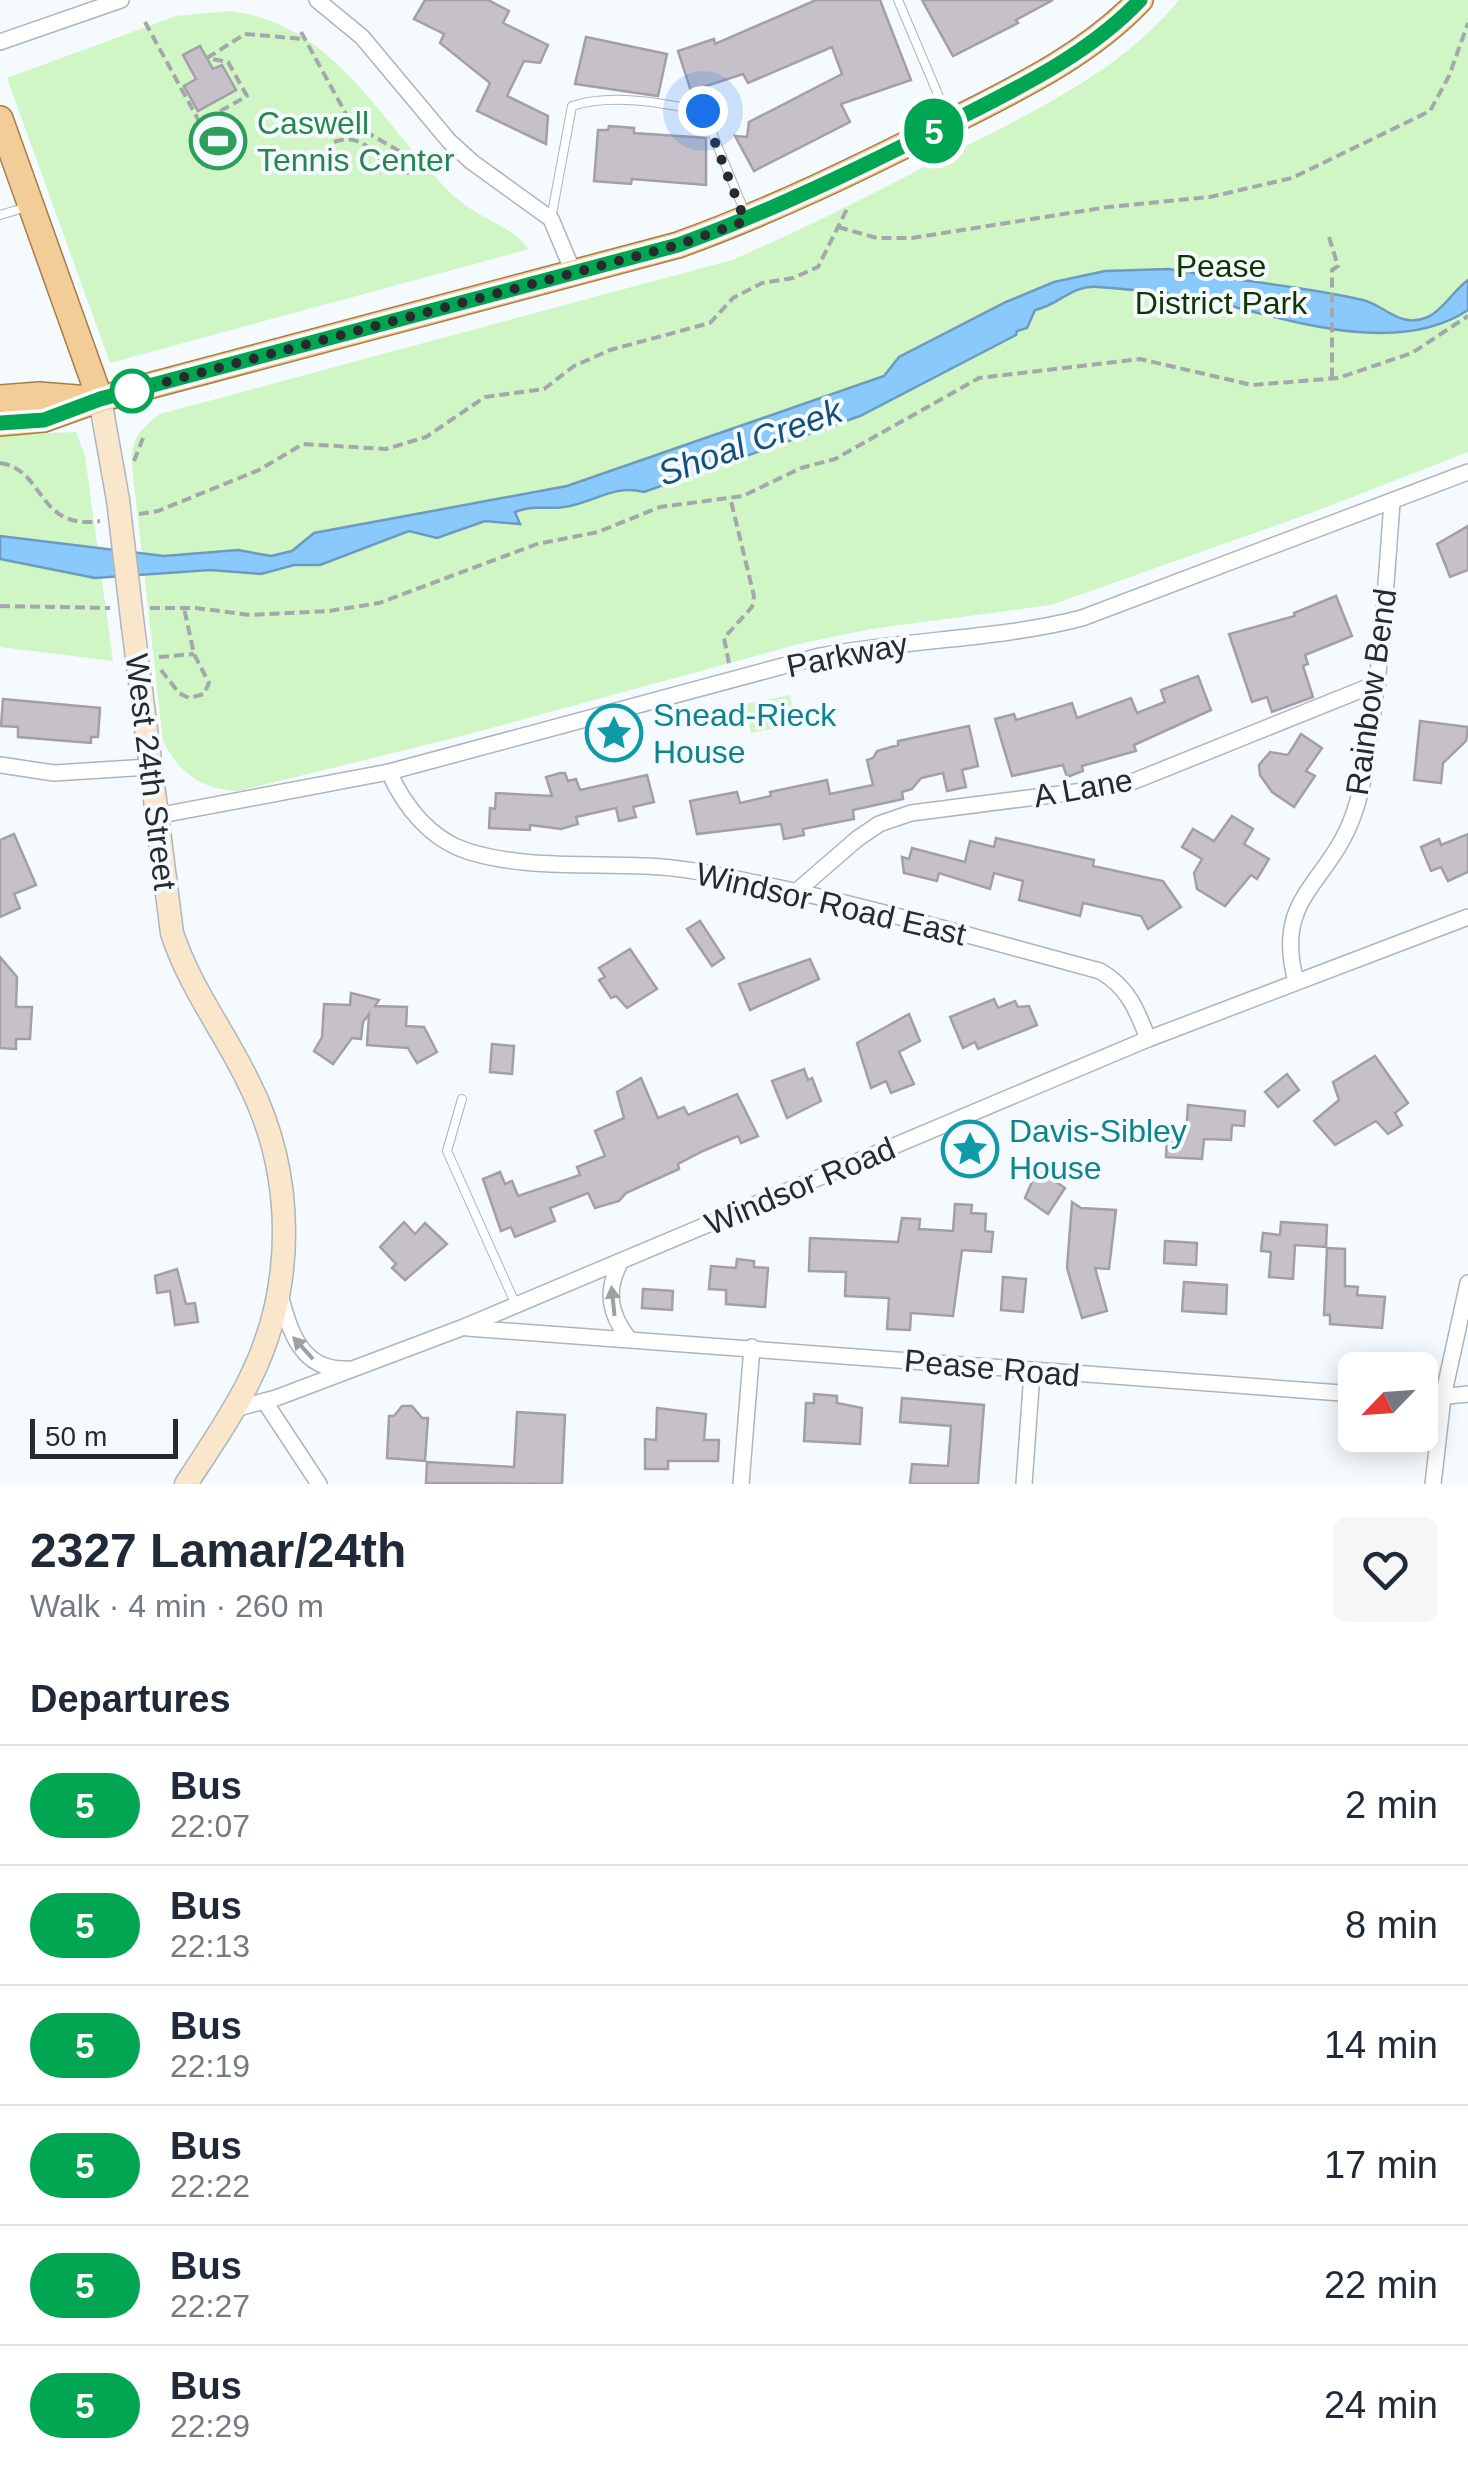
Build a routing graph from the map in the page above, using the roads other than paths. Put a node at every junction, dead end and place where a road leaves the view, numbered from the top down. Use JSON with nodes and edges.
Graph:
{"nodes":[{"id":1,"x":121,"y":0,"type":"edge"},
{"id":2,"x":317,"y":0,"type":"edge"},
{"id":3,"x":898,"y":0,"type":"edge"},
{"id":4,"x":1140,"y":0,"type":"edge"},
{"id":5,"x":0,"y":42,"type":"edge"},
{"id":6,"x":0,"y":119,"type":"edge"},
{"id":7,"x":950,"y":122,"type":"junction"},
{"id":8,"x":31,"y":206,"type":"junction"},
{"id":9,"x":0,"y":215,"type":"edge"},
{"id":10,"x":551,"y":219,"type":"junction"},
{"id":11,"x":748,"y":220,"type":"junction"},
{"id":12,"x":574,"y":274,"type":"junction"},
{"id":13,"x":0,"y":398,"type":"edge"},
{"id":14,"x":100,"y":399,"type":"junction"},
{"id":15,"x":0,"y":423,"type":"edge"},
{"id":16,"x":1468,"y":472,"type":"edge"},
{"id":17,"x":1392,"y":503,"type":"junction"},
{"id":18,"x":1378,"y":683,"type":"junction"},
{"id":19,"x":0,"y":765,"type":"edge"},
{"id":20,"x":149,"y":767,"type":"junction"},
{"id":21,"x":389,"y":772,"type":"junction"},
{"id":22,"x":156,"y":816,"type":"junction"},
{"id":23,"x":797,"y":891,"type":"junction"},
{"id":24,"x":1468,"y":916,"type":"edge"},
{"id":25,"x":1296,"y":981,"type":"junction"},
{"id":26,"x":1148,"y":1039,"type":"junction"},
{"id":27,"x":462,"y":1099,"type":"dead end"},
{"id":28,"x":621,"y":1261,"type":"junction"},
{"id":29,"x":1468,"y":1283,"type":"edge"},
{"id":30,"x":279,"y":1294,"type":"junction"},
{"id":31,"x":516,"y":1305,"type":"junction"},
{"id":32,"x":464,"y":1328,"type":"junction"},
{"id":33,"x":630,"y":1339,"type":"junction"},
{"id":34,"x":752,"y":1347,"type":"junction"},
{"id":35,"x":356,"y":1369,"type":"junction"},
{"id":36,"x":1032,"y":1372,"type":"junction"},
{"id":37,"x":1338,"y":1393,"type":"edge"},
{"id":38,"x":1468,"y":1394,"type":"edge"},
{"id":39,"x":1438,"y":1398,"type":"edge"},
{"id":40,"x":1443,"y":1398,"type":"junction"},
{"id":41,"x":266,"y":1402,"type":"junction"},
{"id":42,"x":234,"y":1409,"type":"junction"},
{"id":43,"x":186,"y":1484,"type":"edge"},
{"id":44,"x":319,"y":1484,"type":"edge"},
{"id":45,"x":741,"y":1484,"type":"edge"},
{"id":46,"x":1024,"y":1484,"type":"edge"},
{"id":47,"x":1433,"y":1484,"type":"edge"}],
"edges":[{"from":1,"to":5,"type":"street"},
{"from":2,"to":10,"type":"street"},
{"from":3,"to":7,"type":"lane"},
{"from":4,"to":7,"type":"main road"},
{"from":6,"to":8,"type":"main road","name":"West 24th Street"},
{"from":7,"to":11,"type":"main road"},
{"from":8,"to":9,"type":"lane"},
{"from":8,"to":14,"type":"main road","name":"West 24th Street"},
{"from":10,"to":11,"type":"lane"},
{"from":10,"to":12,"type":"street"},
{"from":11,"to":12,"type":"main road"},
{"from":12,"to":14,"type":"main road"},
{"from":13,"to":14,"type":"main road"},
{"from":14,"to":15,"type":"main road"},
{"from":14,"to":20,"type":"main road","name":"West 24th Street","bridge":true},
{"from":16,"to":17,"type":"street","name":"Parkway"},
{"from":17,"to":18,"type":"street","name":"Rainbow Bend"},
{"from":17,"to":21,"type":"street","name":"Parkway"},
{"from":18,"to":23,"type":"street","name":"A Lane"},
{"from":18,"to":25,"type":"street","name":"Rainbow Bend"},
{"from":19,"to":20,"type":"street"},
{"from":20,"to":22,"type":"main road","name":"West 24th Street"},
{"from":21,"to":22,"type":"street","name":"Parkway"},
{"from":21,"to":23,"type":"street","name":"Windsor Road East"},
{"from":22,"to":30,"type":"main road","name":"West 24th Street"},
{"from":23,"to":26,"type":"street","name":"Windsor Road East"},
{"from":24,"to":25,"type":"street","name":"Windsor Road"},
{"from":25,"to":26,"type":"street","name":"Windsor Road"},
{"from":26,"to":28,"type":"street","name":"Windsor Road"},
{"from":27,"to":31,"type":"lane"},
{"from":28,"to":31,"type":"street","name":"Windsor Road"},
{"from":33,"to":28,"type":"street","one_way":true},
{"from":29,"to":40,"type":"street"},
{"from":35,"to":30,"type":"street","one_way":true},
{"from":30,"to":42,"type":"main road","name":"West 24th Street"},
{"from":31,"to":32,"type":"street","name":"Windsor Road"},
{"from":32,"to":33,"type":"street","name":"Pease Road"},
{"from":32,"to":35,"type":"street","name":"Windsor Road"},
{"from":33,"to":34,"type":"street","name":"Pease Road"},
{"from":34,"to":36,"type":"street","name":"Pease Road"},
{"from":34,"to":45,"type":"street"},
{"from":35,"to":41,"type":"street","name":"Windsor Road"},
{"from":36,"to":37,"type":"street","name":"Pease Road"},
{"from":36,"to":46,"type":"street"},
{"from":38,"to":40,"type":"street"},
{"from":39,"to":40,"type":"street"},
{"from":40,"to":47,"type":"street"},
{"from":41,"to":42,"type":"street","name":"Windsor Road"},
{"from":41,"to":44,"type":"street"},
{"from":42,"to":43,"type":"main road"}]}
